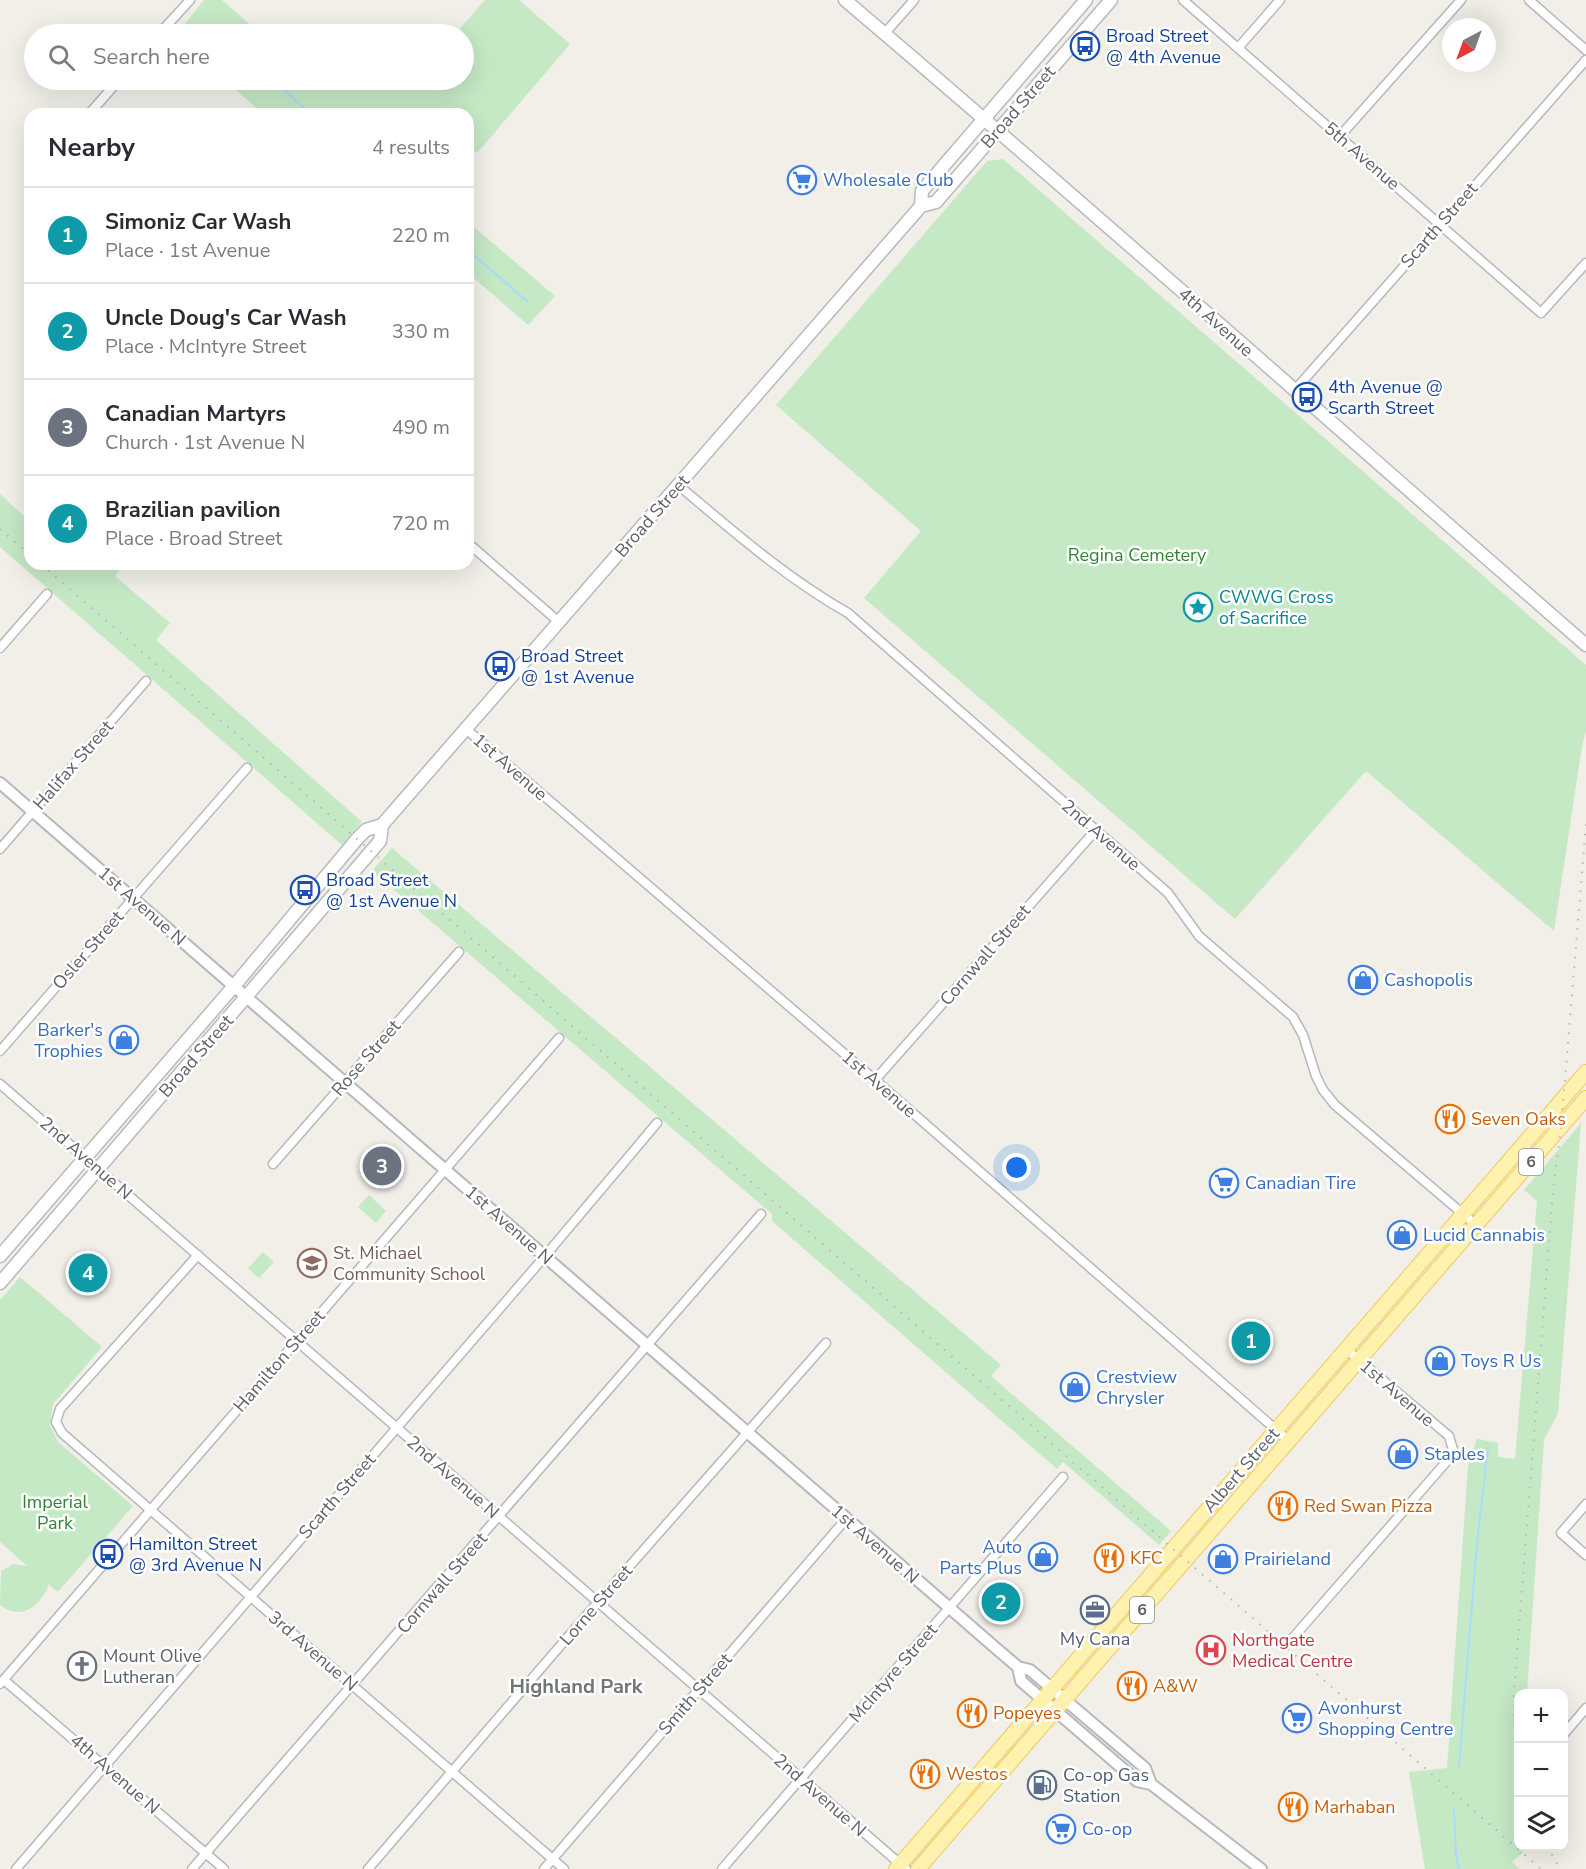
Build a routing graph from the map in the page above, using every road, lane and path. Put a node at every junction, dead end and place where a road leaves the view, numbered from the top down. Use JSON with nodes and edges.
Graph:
{"nodes":[{"id":1,"x":190,"y":0,"type":"edge"},
{"id":2,"x":845,"y":0,"type":"edge"},
{"id":3,"x":914,"y":0,"type":"edge"},
{"id":4,"x":1086,"y":0,"type":"edge"},
{"id":5,"x":1111,"y":0,"type":"edge"},
{"id":6,"x":1183,"y":0,"type":"edge"},
{"id":7,"x":1280,"y":0,"type":"edge"},
{"id":8,"x":1461,"y":0,"type":"edge"},
{"id":9,"x":1528,"y":0,"type":"edge"},
{"id":10,"x":168,"y":24,"type":"edge"},
{"id":11,"x":885,"y":33,"type":"junction"},
{"id":12,"x":1238,"y":48,"type":"junction"},
{"id":13,"x":1586,"y":50,"type":"edge"},
{"id":14,"x":1586,"y":60,"type":"edge"},
{"id":15,"x":110,"y":90,"type":"edge"},
{"id":16,"x":94,"y":108,"type":"edge"},
{"id":17,"x":985,"y":118,"type":"junction"},
{"id":18,"x":999,"y":131,"type":"junction"},
{"id":19,"x":1340,"y":136,"type":"junction"},
{"id":20,"x":921,"y":206,"type":"junction"},
{"id":21,"x":1440,"y":224,"type":"junction"},
{"id":22,"x":1586,"y":263,"type":"edge"},
{"id":23,"x":1294,"y":391,"type":"junction"},
{"id":24,"x":678,"y":485,"type":"junction"},
{"id":25,"x":474,"y":548,"type":"edge"},
{"id":26,"x":47,"y":594,"type":"dead end"},
{"id":27,"x":559,"y":622,"type":"junction"},
{"id":28,"x":1586,"y":645,"type":"edge"},
{"id":29,"x":0,"y":648,"type":"edge"},
{"id":30,"x":146,"y":681,"type":"dead end"},
{"id":31,"x":466,"y":729,"type":"junction"},
{"id":32,"x":247,"y":768,"type":"dead end"},
{"id":33,"x":0,"y":783,"type":"edge"},
{"id":34,"x":33,"y":811,"type":"junction"},
{"id":35,"x":382,"y":825,"type":"junction"},
{"id":36,"x":1095,"y":831,"type":"junction"},
{"id":37,"x":0,"y":849,"type":"edge"},
{"id":38,"x":133,"y":898,"type":"junction"},
{"id":39,"x":459,"y":952,"type":"dead end"},
{"id":40,"x":234,"y":986,"type":"junction"},
{"id":41,"x":247,"y":997,"type":"junction"},
{"id":42,"x":559,"y":1038,"type":"dead end"},
{"id":43,"x":0,"y":1052,"type":"edge"},
{"id":44,"x":1586,"y":1072,"type":"edge"},
{"id":45,"x":875,"y":1080,"type":"junction"},
{"id":46,"x":344,"y":1082,"type":"junction"},
{"id":47,"x":0,"y":1084,"type":"edge"},
{"id":48,"x":1586,"y":1098,"type":"edge"},
{"id":49,"x":657,"y":1123,"type":"dead end"},
{"id":50,"x":86,"y":1157,"type":"junction"},
{"id":51,"x":273,"y":1164,"type":"dead end"},
{"id":52,"x":99,"y":1169,"type":"junction"},
{"id":53,"x":445,"y":1169,"type":"junction"},
{"id":54,"x":761,"y":1214,"type":"dead end"},
{"id":55,"x":1463,"y":1214,"type":"junction"},
{"id":56,"x":1476,"y":1225,"type":"junction"},
{"id":57,"x":198,"y":1255,"type":"junction"},
{"id":58,"x":0,"y":1256,"type":"edge"},
{"id":59,"x":545,"y":1256,"type":"junction"},
{"id":60,"x":0,"y":1283,"type":"edge"},
{"id":61,"x":297,"y":1341,"type":"junction"},
{"id":62,"x":826,"y":1343,"type":"dead end"},
{"id":63,"x":647,"y":1345,"type":"junction"},
{"id":64,"x":1346,"y":1349,"type":"junction"},
{"id":65,"x":1359,"y":1360,"type":"junction"},
{"id":66,"x":397,"y":1427,"type":"junction"},
{"id":67,"x":1276,"y":1430,"type":"junction"},
{"id":68,"x":747,"y":1432,"type":"junction"},
{"id":69,"x":1289,"y":1441,"type":"junction"},
{"id":70,"x":1063,"y":1476,"type":"dead end"},
{"id":71,"x":1586,"y":1504,"type":"edge"},
{"id":72,"x":150,"y":1509,"type":"junction"},
{"id":73,"x":499,"y":1517,"type":"junction"},
{"id":74,"x":846,"y":1519,"type":"junction"},
{"id":75,"x":1586,"y":1555,"type":"edge"},
{"id":76,"x":250,"y":1596,"type":"junction"},
{"id":77,"x":598,"y":1602,"type":"junction"},
{"id":78,"x":950,"y":1608,"type":"junction"},
{"id":79,"x":1291,"y":1640,"type":"dead end"},
{"id":80,"x":1017,"y":1667,"type":"junction"},
{"id":81,"x":2,"y":1682,"type":"edge"},
{"id":82,"x":352,"y":1685,"type":"junction"},
{"id":83,"x":1052,"y":1689,"type":"junction"},
{"id":84,"x":699,"y":1690,"type":"junction"},
{"id":85,"x":1042,"y":1700,"type":"junction"},
{"id":86,"x":1064,"y":1700,"type":"junction"},
{"id":87,"x":1586,"y":1708,"type":"edge"},
{"id":88,"x":1054,"y":1711,"type":"junction"},
{"id":89,"x":1568,"y":1728,"type":"edge"},
{"id":90,"x":106,"y":1767,"type":"junction"},
{"id":91,"x":452,"y":1771,"type":"junction"},
{"id":92,"x":801,"y":1779,"type":"junction"},
{"id":93,"x":1151,"y":1784,"type":"junction"},
{"id":94,"x":206,"y":1853,"type":"junction"},
{"id":95,"x":552,"y":1859,"type":"junction"},
{"id":96,"x":901,"y":1867,"type":"edge"},
{"id":97,"x":16,"y":1869,"type":"edge"},
{"id":98,"x":192,"y":1869,"type":"edge"},
{"id":99,"x":224,"y":1869,"type":"edge"},
{"id":100,"x":368,"y":1869,"type":"edge"},
{"id":101,"x":544,"y":1869,"type":"edge"},
{"id":102,"x":564,"y":1869,"type":"edge"},
{"id":103,"x":722,"y":1869,"type":"edge"},
{"id":104,"x":918,"y":1869,"type":"edge"},
{"id":105,"x":1261,"y":1869,"type":"edge"}],
"edges":[{"from":1,"to":10,"type":"street"},
{"from":2,"to":11,"type":"main road","name":"4th Avenue"},
{"from":3,"to":11,"type":"street"},
{"from":4,"to":17,"type":"main road","name":"Broad Street"},
{"from":5,"to":18,"type":"main road","name":"Broad Street"},
{"from":6,"to":12,"type":"street","name":"5th Avenue"},
{"from":7,"to":12,"type":"street"},
{"from":8,"to":19,"type":"street"},
{"from":9,"to":13,"type":"street"},
{"from":11,"to":17,"type":"main road","name":"4th Avenue"},
{"from":12,"to":19,"type":"street","name":"5th Avenue"},
{"from":14,"to":21,"type":"street","name":"Scarth Street"},
{"from":15,"to":16,"type":"street"},
{"from":17,"to":18,"type":"main road","name":"4th Avenue"},
{"from":17,"to":20,"type":"main road","name":"Broad Street"},
{"from":18,"to":20,"type":"main road","name":"Broad Street"},
{"from":18,"to":23,"type":"main road","name":"4th Avenue"},
{"from":19,"to":21,"type":"street","name":"5th Avenue"},
{"from":20,"to":24,"type":"main road","name":"Broad Street"},
{"from":21,"to":22,"type":"street","name":"5th Avenue"},
{"from":21,"to":23,"type":"street","name":"Scarth Street"},
{"from":23,"to":28,"type":"main road","name":"4th Avenue"},
{"from":24,"to":27,"type":"main road","name":"Broad Street"},
{"from":24,"to":36,"type":"street","name":"2nd Avenue"},
{"from":25,"to":27,"type":"street"},
{"from":26,"to":29,"type":"street"},
{"from":27,"to":31,"type":"main road","name":"Broad Street"},
{"from":30,"to":34,"type":"street","name":"Halifax Street"},
{"from":31,"to":35,"type":"main road","name":"Broad Street"},
{"from":31,"to":45,"type":"street","name":"1st Avenue"},
{"from":32,"to":38,"type":"street","name":"Osler Street"},
{"from":33,"to":34,"type":"street","name":"1st Avenue N"},
{"from":34,"to":37,"type":"street","name":"Halifax Street"},
{"from":34,"to":38,"type":"street","name":"1st Avenue N"},
{"from":35,"to":40,"type":"main road","name":"Broad Street"},
{"from":35,"to":41,"type":"main road","name":"Broad Street"},
{"from":36,"to":45,"type":"street","name":"Cornwall Street"},
{"from":36,"to":55,"type":"street","name":"2nd Avenue"},
{"from":38,"to":40,"type":"street","name":"1st Avenue N"},
{"from":38,"to":43,"type":"street","name":"Osler Street"},
{"from":39,"to":46,"type":"street","name":"Rose Street"},
{"from":40,"to":41,"type":"street","name":"1st Avenue N"},
{"from":40,"to":50,"type":"main road","name":"Broad Street"},
{"from":41,"to":46,"type":"street","name":"1st Avenue N"},
{"from":41,"to":52,"type":"main road","name":"Broad Street"},
{"from":42,"to":53,"type":"street","name":"Hamilton Street"},
{"from":44,"to":55,"type":"main road","name":"Albert Street","number":"6"},
{"from":45,"to":67,"type":"street","name":"1st Avenue"},
{"from":46,"to":51,"type":"street","name":"Rose Street"},
{"from":46,"to":53,"type":"street","name":"1st Avenue N"},
{"from":47,"to":50,"type":"street","name":"2nd Avenue N"},
{"from":48,"to":56,"type":"main road","name":"Albert Street","number":"6"},
{"from":49,"to":59,"type":"street","name":"Scarth Street"},
{"from":50,"to":52,"type":"street","name":"2nd Avenue N"},
{"from":50,"to":58,"type":"main road","name":"Broad Street"},
{"from":52,"to":57,"type":"street","name":"2nd Avenue N"},
{"from":52,"to":60,"type":"main road","name":"Broad Street"},
{"from":53,"to":59,"type":"street","name":"1st Avenue N"},
{"from":53,"to":61,"type":"street","name":"Hamilton Street"},
{"from":54,"to":63,"type":"street","name":"Cornwall Street"},
{"from":55,"to":56,"type":"street","name":"2nd Avenue"},
{"from":55,"to":64,"type":"main road","name":"Albert Street","number":"6"},
{"from":56,"to":65,"type":"main road","name":"Albert Street","number":"6"},
{"from":57,"to":61,"type":"street","name":"2nd Avenue N"},
{"from":57,"to":72,"type":"street","name":"3rd Avenue N"},
{"from":59,"to":63,"type":"street","name":"1st Avenue N"},
{"from":59,"to":66,"type":"street","name":"Scarth Street"},
{"from":61,"to":66,"type":"street","name":"2nd Avenue N"},
{"from":61,"to":72,"type":"street","name":"Hamilton Street"},
{"from":62,"to":68,"type":"street","name":"Lorne Street"},
{"from":63,"to":68,"type":"street","name":"1st Avenue N"},
{"from":63,"to":73,"type":"street","name":"Cornwall Street"},
{"from":64,"to":65,"type":"street","name":"1st Avenue"},
{"from":64,"to":67,"type":"main road","name":"Albert Street","number":"6"},
{"from":65,"to":69,"type":"main road","name":"Albert Street","number":"6"},
{"from":65,"to":79,"type":"street","name":"1st Avenue"},
{"from":66,"to":73,"type":"street","name":"2nd Avenue N"},
{"from":66,"to":76,"type":"street","name":"Scarth Street"},
{"from":67,"to":69,"type":"street","name":"1st Avenue"},
{"from":67,"to":83,"type":"main road","name":"Albert Street","number":"6"},
{"from":68,"to":74,"type":"street","name":"1st Avenue N"},
{"from":68,"to":77,"type":"street","name":"Lorne Street"},
{"from":69,"to":86,"type":"main road","name":"Albert Street","number":"6"},
{"from":70,"to":78,"type":"street","name":"McIntyre Street"},
{"from":71,"to":75,"type":"street"},
{"from":72,"to":76,"type":"street","name":"3rd Avenue N"},
{"from":72,"to":81,"type":"street","name":"Hamilton Street"},
{"from":73,"to":77,"type":"street","name":"2nd Avenue N"},
{"from":73,"to":82,"type":"street","name":"Cornwall Street"},
{"from":74,"to":78,"type":"street","name":"1st Avenue N"},
{"from":74,"to":84,"type":"street","name":"Smith Street"},
{"from":76,"to":82,"type":"street","name":"3rd Avenue N"},
{"from":76,"to":90,"type":"street","name":"Scarth Street"},
{"from":77,"to":84,"type":"street","name":"2nd Avenue N"},
{"from":77,"to":91,"type":"street","name":"Lorne Street"},
{"from":78,"to":80,"type":"street","name":"1st Avenue N"},
{"from":78,"to":92,"type":"street","name":"McIntyre Street"},
{"from":80,"to":83,"type":"street","name":"1st Avenue N"},
{"from":80,"to":85,"type":"street","name":"1st Avenue N"},
{"from":81,"to":90,"type":"street","name":"4th Avenue N"},
{"from":82,"to":91,"type":"street","name":"3rd Avenue N"},
{"from":82,"to":94,"type":"street","name":"Cornwall Street"},
{"from":83,"to":85,"type":"main road","name":"Albert Street","number":"6"},
{"from":83,"to":86,"type":"street","name":"1st Avenue N"},
{"from":84,"to":92,"type":"street","name":"2nd Avenue N"},
{"from":84,"to":95,"type":"street","name":"Smith Street"},
{"from":85,"to":88,"type":"street","name":"1st Avenue N"},
{"from":85,"to":96,"type":"main road","name":"Albert Street","number":"6"},
{"from":86,"to":88,"type":"main road","name":"Albert Street","number":"6"},
{"from":86,"to":93,"type":"street","name":"1st Avenue N"},
{"from":87,"to":89,"type":"street"},
{"from":88,"to":93,"type":"street","name":"1st Avenue N"},
{"from":88,"to":104,"type":"main road","name":"Albert Street","number":"6"},
{"from":90,"to":94,"type":"street","name":"4th Avenue N"},
{"from":90,"to":97,"type":"street","name":"Scarth Street"},
{"from":91,"to":95,"type":"street","name":"3rd Avenue N"},
{"from":91,"to":100,"type":"street","name":"Lorne Street"},
{"from":92,"to":96,"type":"street","name":"2nd Avenue N"},
{"from":92,"to":103,"type":"street","name":"McIntyre Street"},
{"from":93,"to":105,"type":"street"},
{"from":94,"to":98,"type":"street","name":"Cornwall Street"},
{"from":94,"to":99,"type":"street","name":"4th Avenue N"},
{"from":95,"to":101,"type":"street","name":"Smith Street"},
{"from":95,"to":102,"type":"street","name":"3rd Avenue N"}]}
